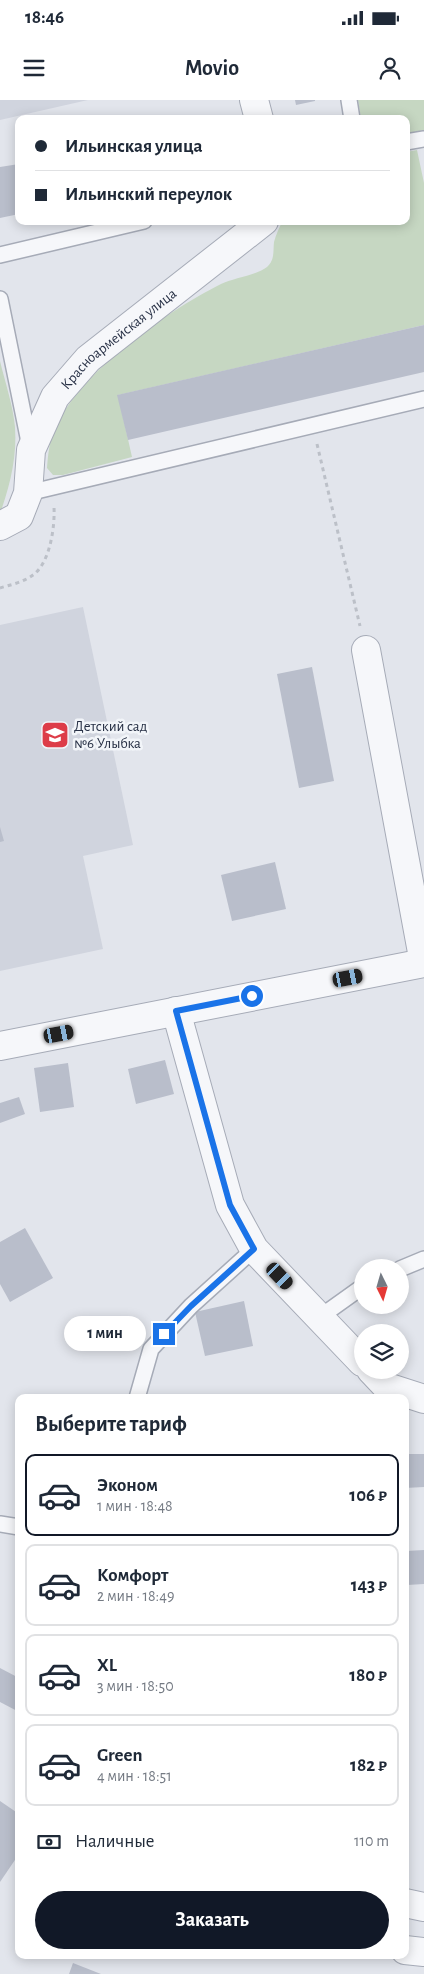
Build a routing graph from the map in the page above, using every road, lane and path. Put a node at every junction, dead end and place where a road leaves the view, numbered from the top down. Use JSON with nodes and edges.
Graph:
{"nodes":[{"id":1,"x":254,"y":100,"type":"edge"},
{"id":2,"x":349,"y":100,"type":"edge"},
{"id":3,"x":258,"y":115,"type":"edge"},
{"id":4,"x":351,"y":115,"type":"edge"},
{"id":5,"x":424,"y":138,"type":"edge"},
{"id":6,"x":410,"y":141,"type":"edge"},
{"id":7,"x":127,"y":225,"type":"edge"},
{"id":8,"x":259,"y":225,"type":"edge"},
{"id":9,"x":0,"y":255,"type":"edge"},
{"id":10,"x":0,"y":299,"type":"edge"},
{"id":11,"x":424,"y":399,"type":"edge"},
{"id":12,"x":312,"y":426,"type":"junction"},
{"id":13,"x":30,"y":450,"type":"junction"},
{"id":14,"x":40,"y":490,"type":"junction"},
{"id":15,"x":0,"y":526,"type":"edge"},
{"id":16,"x":0,"y":588,"type":"edge"},
{"id":17,"x":366,"y":650,"type":"joint"},
{"id":18,"x":424,"y":963,"type":"edge"},
{"id":19,"x":176,"y":1011,"type":"junction"},
{"id":20,"x":0,"y":1046,"type":"edge"},
{"id":21,"x":254,"y":1249,"type":"junction"},
{"id":22,"x":424,"y":1259,"type":"edge"},
{"id":23,"x":409,"y":1265,"type":"edge"},
{"id":24,"x":354,"y":1293,"type":"edge"},
{"id":25,"x":320,"y":1317,"type":"junction"},
{"id":26,"x":354,"y":1353,"type":"edge"},
{"id":27,"x":379,"y":1379,"type":"edge"},
{"id":28,"x":138,"y":1394,"type":"edge"},
{"id":29,"x":409,"y":1394,"type":"edge"},
{"id":30,"x":409,"y":1394,"type":"edge"},
{"id":31,"x":424,"y":1399,"type":"edge"},
{"id":32,"x":0,"y":1524,"type":"edge"},
{"id":33,"x":15,"y":1526,"type":"edge"},
{"id":34,"x":409,"y":1904,"type":"edge"},
{"id":35,"x":424,"y":1907,"type":"edge"},
{"id":36,"x":409,"y":1950,"type":"edge"},
{"id":37,"x":424,"y":1952,"type":"edge"}],
"edges":[{"from":1,"to":3,"type":"street"},
{"from":2,"to":4,"type":"lane"},
{"from":5,"to":6,"type":"lane"},
{"from":7,"to":9,"type":"lane"},
{"from":8,"to":13,"type":"street","name":"Красноармейская улица"},
{"from":10,"to":13,"type":"lane"},
{"from":11,"to":12,"type":"lane"},
{"from":12,"to":14,"type":"lane"},
{"from":12,"to":17,"type":"path"},
{"from":13,"to":14,"type":"street","name":"Красноармейская улица"},
{"from":14,"to":15,"type":"street","name":"Красноармейская улица"},
{"from":14,"to":16,"type":"path"},
{"from":17,"to":18,"type":"street"},
{"from":18,"to":19,"type":"street"},
{"from":19,"to":20,"type":"street"},
{"from":19,"to":21,"type":"street"},
{"from":21,"to":25,"type":"street"},
{"from":21,"to":28,"type":"lane"},
{"from":22,"to":23,"type":"lane"},
{"from":24,"to":25,"type":"lane"},
{"from":25,"to":26,"type":"street"},
{"from":27,"to":29,"type":"street"},
{"from":30,"to":31,"type":"street"},
{"from":32,"to":33,"type":"lane"},
{"from":34,"to":35,"type":"street"},
{"from":36,"to":37,"type":"street"}]}
